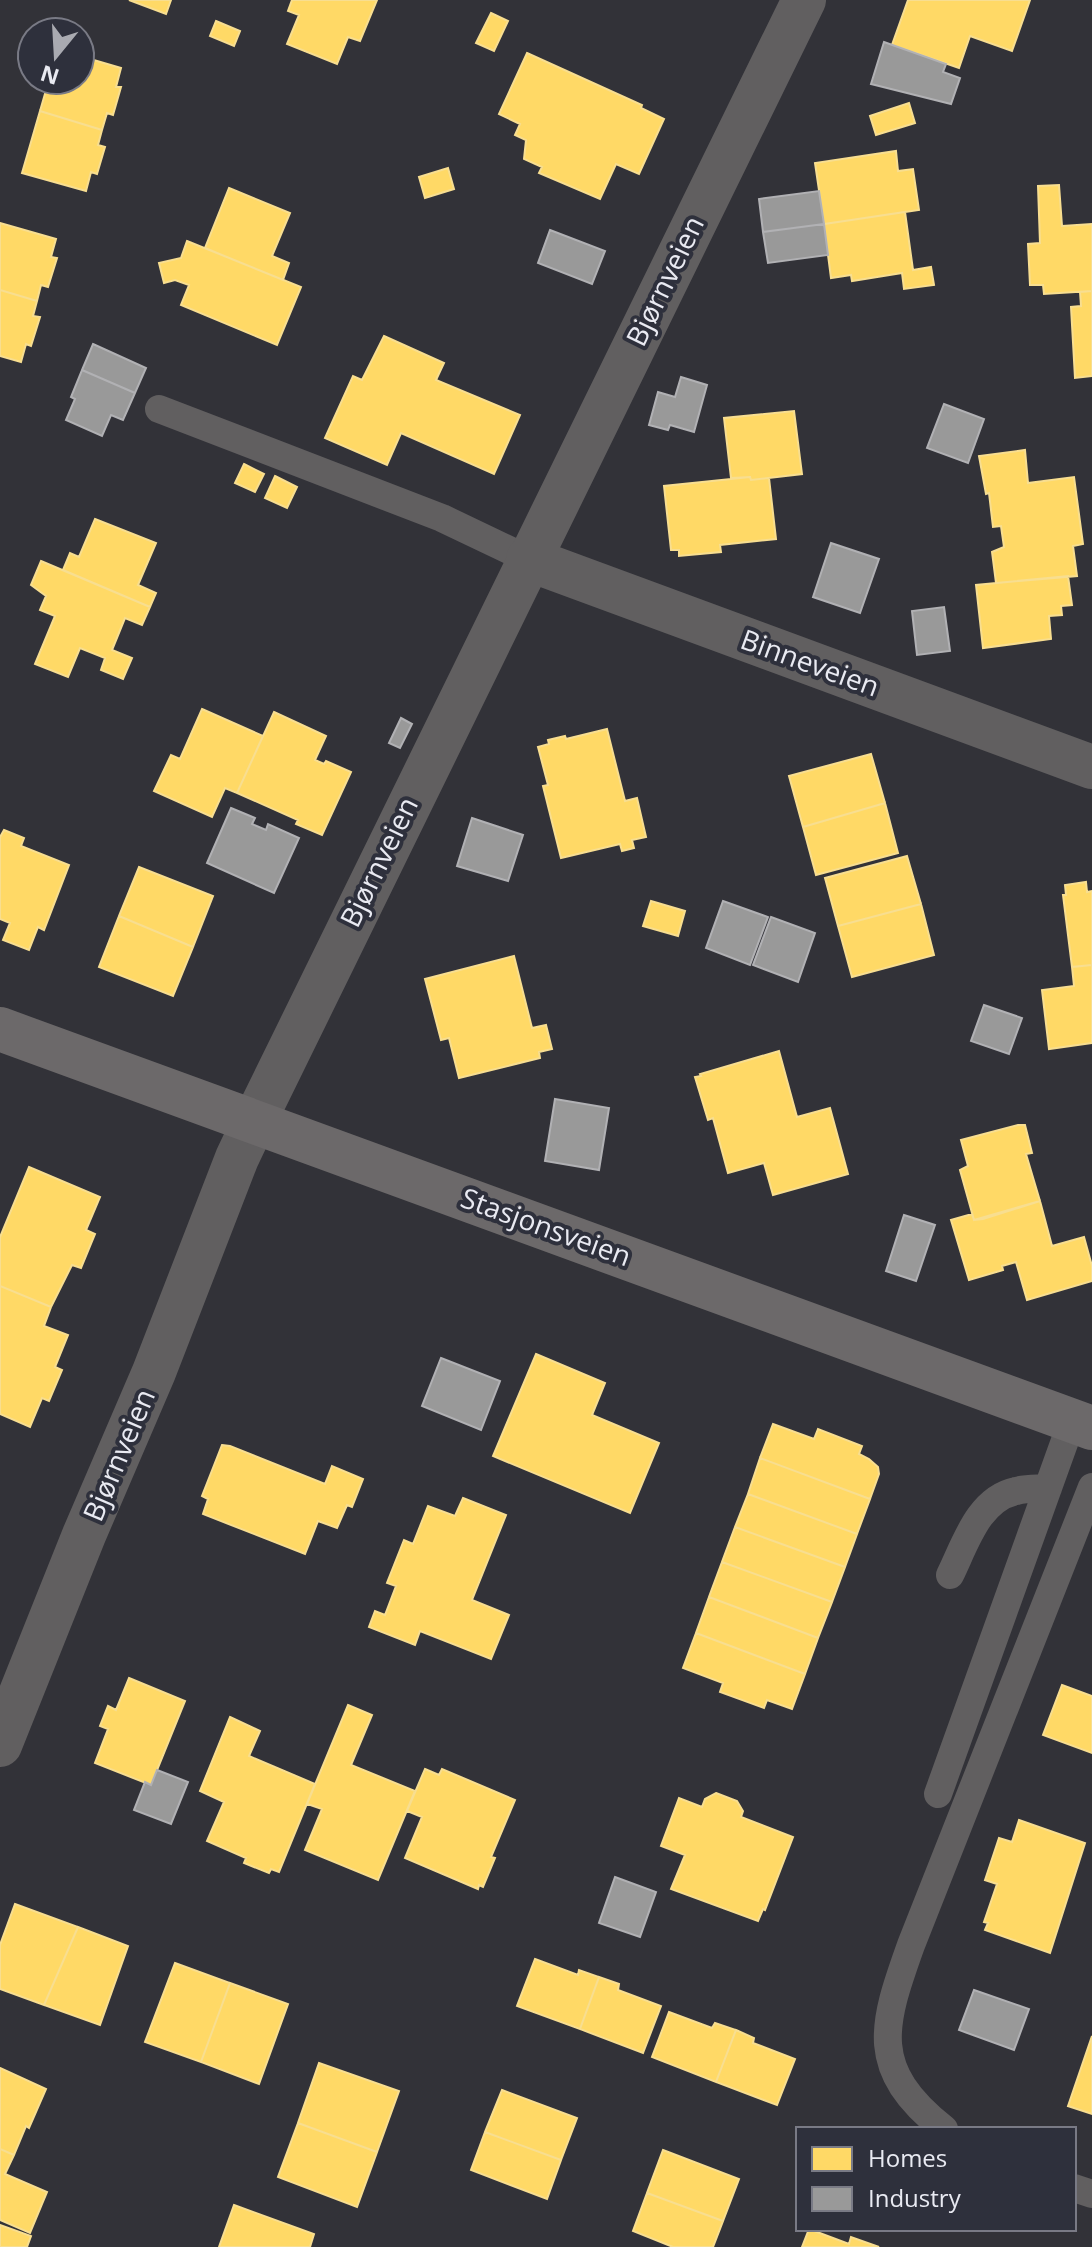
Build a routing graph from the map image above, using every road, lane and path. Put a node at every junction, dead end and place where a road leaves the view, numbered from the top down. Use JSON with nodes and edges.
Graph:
{"nodes":[{"id":1,"x":804,"y":0,"type":"edge"},
{"id":2,"x":159,"y":409,"type":"dead end"},
{"id":3,"x":528,"y":559,"type":"junction"},
{"id":4,"x":1092,"y":767,"type":"edge"},
{"id":5,"x":0,"y":1029,"type":"edge"},
{"id":6,"x":255,"y":1120,"type":"junction"},
{"id":7,"x":1082,"y":1424,"type":"edge"},
{"id":8,"x":1092,"y":1487,"type":"edge"},
{"id":9,"x":1048,"y":1488,"type":"junction"},
{"id":10,"x":950,"y":1575,"type":"dead end"},
{"id":11,"x":0,"y":1745,"type":"edge"},
{"id":12,"x":938,"y":1794,"type":"dead end"},
{"id":13,"x":942,"y":2127,"type":"edge"}],
"edges":[{"from":1,"to":3,"type":"street","name":"Bjørnveien"},
{"from":2,"to":3,"type":"lane"},
{"from":3,"to":4,"type":"street","name":"Binneveien"},
{"from":3,"to":6,"type":"street","name":"Bjørnveien"},
{"from":5,"to":6,"type":"street","name":"Stasjonsveien"},
{"from":6,"to":7,"type":"street","name":"Stasjonsveien"},
{"from":6,"to":11,"type":"street","name":"Bjørnveien"},
{"from":7,"to":9,"type":"lane"},
{"from":8,"to":13,"type":"lane"},
{"from":9,"to":10,"type":"lane"},
{"from":9,"to":12,"type":"lane"}]}
